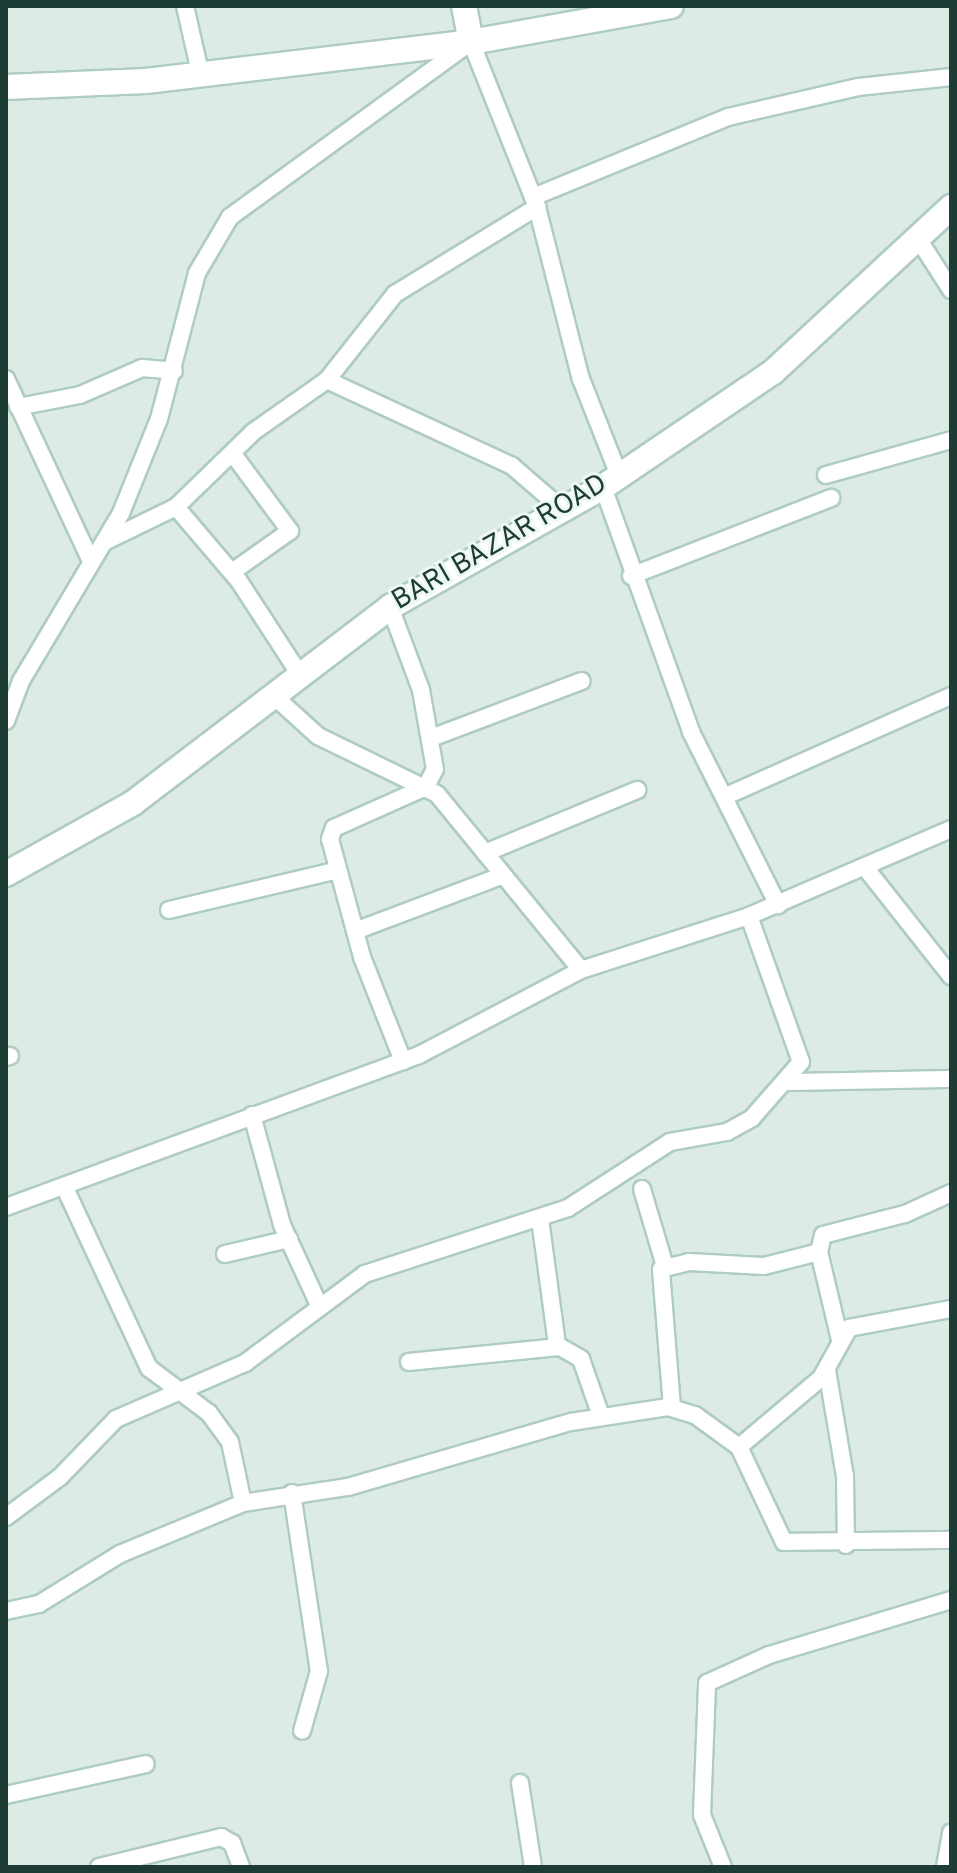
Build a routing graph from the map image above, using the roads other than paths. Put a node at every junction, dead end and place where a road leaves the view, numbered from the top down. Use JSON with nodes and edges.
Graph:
{"nodes":[{"id":1,"x":185,"y":6,"type":"edge"},
{"id":2,"x":464,"y":6,"type":"edge"},
{"id":3,"x":671,"y":6,"type":"edge"},
{"id":4,"x":471,"y":42,"type":"junction"},
{"id":5,"x":200,"y":72,"type":"junction"},
{"id":6,"x":951,"y":77,"type":"edge"},
{"id":7,"x":6,"y":87,"type":"edge"},
{"id":8,"x":535,"y":202,"type":"junction"},
{"id":9,"x":951,"y":207,"type":"edge"},
{"id":10,"x":917,"y":237,"type":"junction"},
{"id":11,"x":951,"y":290,"type":"edge"},
{"id":12,"x":174,"y":371,"type":"junction"},
{"id":13,"x":6,"y":379,"type":"edge"},
{"id":14,"x":327,"y":380,"type":"junction"},
{"id":15,"x":18,"y":407,"type":"junction"},
{"id":16,"x":951,"y":440,"type":"edge"},
{"id":17,"x":233,"y":454,"type":"junction"},
{"id":18,"x":826,"y":475,"type":"dead end"},
{"id":19,"x":610,"y":480,"type":"junction"},
{"id":20,"x":831,"y":498,"type":"dead end"},
{"id":21,"x":176,"y":507,"type":"junction"},
{"id":22,"x":563,"y":510,"type":"junction"},
{"id":23,"x":104,"y":542,"type":"junction"},
{"id":24,"x":91,"y":561,"type":"junction"},
{"id":25,"x":232,"y":572,"type":"junction"},
{"id":26,"x":631,"y":576,"type":"junction"},
{"id":27,"x":390,"y":607,"type":"junction"},
{"id":28,"x":300,"y":675,"type":"junction"},
{"id":29,"x":582,"y":681,"type":"dead end"},
{"id":30,"x":951,"y":696,"type":"edge"},
{"id":31,"x":275,"y":697,"type":"junction"},
{"id":32,"x":6,"y":721,"type":"edge"},
{"id":33,"x":431,"y":738,"type":"junction"},
{"id":34,"x":426,"y":787,"type":"junction"},
{"id":35,"x":637,"y":790,"type":"dead end"},
{"id":36,"x":726,"y":796,"type":"junction"},
{"id":37,"x":951,"y":829,"type":"edge"},
{"id":38,"x":485,"y":853,"type":"junction"},
{"id":39,"x":338,"y":870,"type":"junction"},
{"id":40,"x":868,"y":871,"type":"junction"},
{"id":41,"x":6,"y":874,"type":"edge"},
{"id":42,"x":501,"y":876,"type":"junction"},
{"id":43,"x":778,"y":905,"type":"junction"},
{"id":44,"x":169,"y":910,"type":"dead end"},
{"id":45,"x":749,"y":916,"type":"junction"},
{"id":46,"x":355,"y":931,"type":"junction"},
{"id":47,"x":581,"y":970,"type":"junction"},
{"id":48,"x":951,"y":976,"type":"edge"},
{"id":49,"x":403,"y":1061,"type":"junction"},
{"id":50,"x":951,"y":1079,"type":"edge"},
{"id":51,"x":788,"y":1082,"type":"junction"},
{"id":52,"x":252,"y":1115,"type":"junction"},
{"id":53,"x":64,"y":1186,"type":"junction"},
{"id":54,"x":642,"y":1189,"type":"dead end"},
{"id":55,"x":951,"y":1193,"type":"edge"},
{"id":56,"x":6,"y":1207,"type":"edge"},
{"id":57,"x":540,"y":1219,"type":"junction"},
{"id":58,"x":289,"y":1239,"type":"junction"},
{"id":59,"x":819,"y":1252,"type":"junction"},
{"id":60,"x":225,"y":1254,"type":"dead end"},
{"id":61,"x":665,"y":1266,"type":"junction"},
{"id":62,"x":319,"y":1305,"type":"junction"},
{"id":63,"x":951,"y":1309,"type":"edge"},
{"id":64,"x":840,"y":1340,"type":"junction"},
{"id":65,"x":558,"y":1347,"type":"junction"},
{"id":66,"x":409,"y":1362,"type":"dead end"},
{"id":67,"x":827,"y":1370,"type":"junction"},
{"id":68,"x":183,"y":1393,"type":"junction"},
{"id":69,"x":672,"y":1407,"type":"junction"},
{"id":70,"x":601,"y":1416,"type":"junction"},
{"id":71,"x":739,"y":1447,"type":"junction"},
{"id":72,"x":292,"y":1493,"type":"junction"},
{"id":73,"x":243,"y":1503,"type":"junction"},
{"id":74,"x":6,"y":1517,"type":"edge"},
{"id":75,"x":951,"y":1540,"type":"edge"},
{"id":76,"x":846,"y":1545,"type":"junction"},
{"id":77,"x":951,"y":1600,"type":"edge"},
{"id":78,"x":6,"y":1611,"type":"edge"},
{"id":79,"x":302,"y":1731,"type":"dead end"},
{"id":80,"x":146,"y":1764,"type":"dead end"},
{"id":81,"x":520,"y":1783,"type":"dead end"},
{"id":82,"x":6,"y":1795,"type":"edge"},
{"id":83,"x":951,"y":1833,"type":"edge"},
{"id":84,"x":99,"y":1867,"type":"edge"},
{"id":85,"x":241,"y":1867,"type":"edge"},
{"id":86,"x":533,"y":1867,"type":"edge"},
{"id":87,"x":723,"y":1867,"type":"edge"},
{"id":88,"x":945,"y":1867,"type":"edge"}],
"edges":[{"from":1,"to":5,"type":"street"},
{"from":2,"to":4,"type":"street"},
{"from":3,"to":4,"type":"street"},
{"from":4,"to":5,"type":"street"},
{"from":4,"to":8,"type":"street"},
{"from":4,"to":12,"type":"street"},
{"from":5,"to":7,"type":"street"},
{"from":6,"to":8,"type":"street"},
{"from":8,"to":14,"type":"street"},
{"from":8,"to":19,"type":"street"},
{"from":9,"to":10,"type":"street","name":"BARI BAZAR ROAD"},
{"from":10,"to":11,"type":"street"},
{"from":10,"to":19,"type":"street","name":"BARI BAZAR ROAD"},
{"from":12,"to":15,"type":"street"},
{"from":12,"to":23,"type":"street"},
{"from":13,"to":15,"type":"street"},
{"from":14,"to":17,"type":"street"},
{"from":14,"to":22,"type":"street"},
{"from":15,"to":24,"type":"street"},
{"from":16,"to":18,"type":"street"},
{"from":17,"to":21,"type":"street"},
{"from":17,"to":25,"type":"street"},
{"from":19,"to":22,"type":"street","name":"BARI BAZAR ROAD"},
{"from":19,"to":26,"type":"street"},
{"from":20,"to":26,"type":"street"},
{"from":21,"to":23,"type":"street"},
{"from":21,"to":25,"type":"street"},
{"from":22,"to":27,"type":"street","name":"BARI BAZAR ROAD"},
{"from":23,"to":24,"type":"street"},
{"from":24,"to":32,"type":"street"},
{"from":25,"to":28,"type":"street"},
{"from":26,"to":36,"type":"street"},
{"from":27,"to":28,"type":"street","name":"BARI BAZAR ROAD"},
{"from":27,"to":33,"type":"street"},
{"from":28,"to":31,"type":"street","name":"BARI BAZAR ROAD"},
{"from":29,"to":33,"type":"street"},
{"from":30,"to":36,"type":"street"},
{"from":31,"to":34,"type":"street"},
{"from":31,"to":41,"type":"street","name":"BARI BAZAR ROAD"},
{"from":33,"to":34,"type":"street"},
{"from":34,"to":38,"type":"street"},
{"from":34,"to":39,"type":"street"},
{"from":35,"to":38,"type":"street"},
{"from":36,"to":43,"type":"street"},
{"from":37,"to":40,"type":"street"},
{"from":38,"to":42,"type":"street"},
{"from":39,"to":44,"type":"street"},
{"from":39,"to":46,"type":"street"},
{"from":40,"to":43,"type":"street"},
{"from":40,"to":48,"type":"street"},
{"from":42,"to":46,"type":"street"},
{"from":42,"to":47,"type":"street"},
{"from":43,"to":45,"type":"street"},
{"from":45,"to":47,"type":"street"},
{"from":45,"to":51,"type":"street"},
{"from":46,"to":49,"type":"street"},
{"from":47,"to":49,"type":"street"},
{"from":49,"to":52,"type":"street"},
{"from":50,"to":51,"type":"street"},
{"from":51,"to":57,"type":"street"},
{"from":52,"to":53,"type":"street"},
{"from":52,"to":58,"type":"street"},
{"from":53,"to":56,"type":"street"},
{"from":53,"to":68,"type":"street"},
{"from":54,"to":61,"type":"street"},
{"from":55,"to":59,"type":"street"},
{"from":57,"to":62,"type":"street"},
{"from":57,"to":65,"type":"street"},
{"from":58,"to":60,"type":"street"},
{"from":58,"to":62,"type":"street"},
{"from":59,"to":61,"type":"street"},
{"from":59,"to":64,"type":"street"},
{"from":61,"to":69,"type":"street"},
{"from":62,"to":68,"type":"street"},
{"from":63,"to":64,"type":"street"},
{"from":64,"to":67,"type":"street"},
{"from":65,"to":66,"type":"street"},
{"from":65,"to":70,"type":"street"},
{"from":67,"to":71,"type":"street"},
{"from":67,"to":76,"type":"street"},
{"from":68,"to":73,"type":"street"},
{"from":68,"to":74,"type":"street"},
{"from":69,"to":70,"type":"street"},
{"from":69,"to":71,"type":"street"},
{"from":70,"to":72,"type":"street"},
{"from":71,"to":76,"type":"street"},
{"from":72,"to":73,"type":"street"},
{"from":72,"to":79,"type":"street"},
{"from":73,"to":78,"type":"street"},
{"from":75,"to":76,"type":"street"},
{"from":77,"to":87,"type":"street"},
{"from":80,"to":82,"type":"street"},
{"from":81,"to":86,"type":"street"},
{"from":83,"to":88,"type":"street"},
{"from":84,"to":85,"type":"street"}]}
